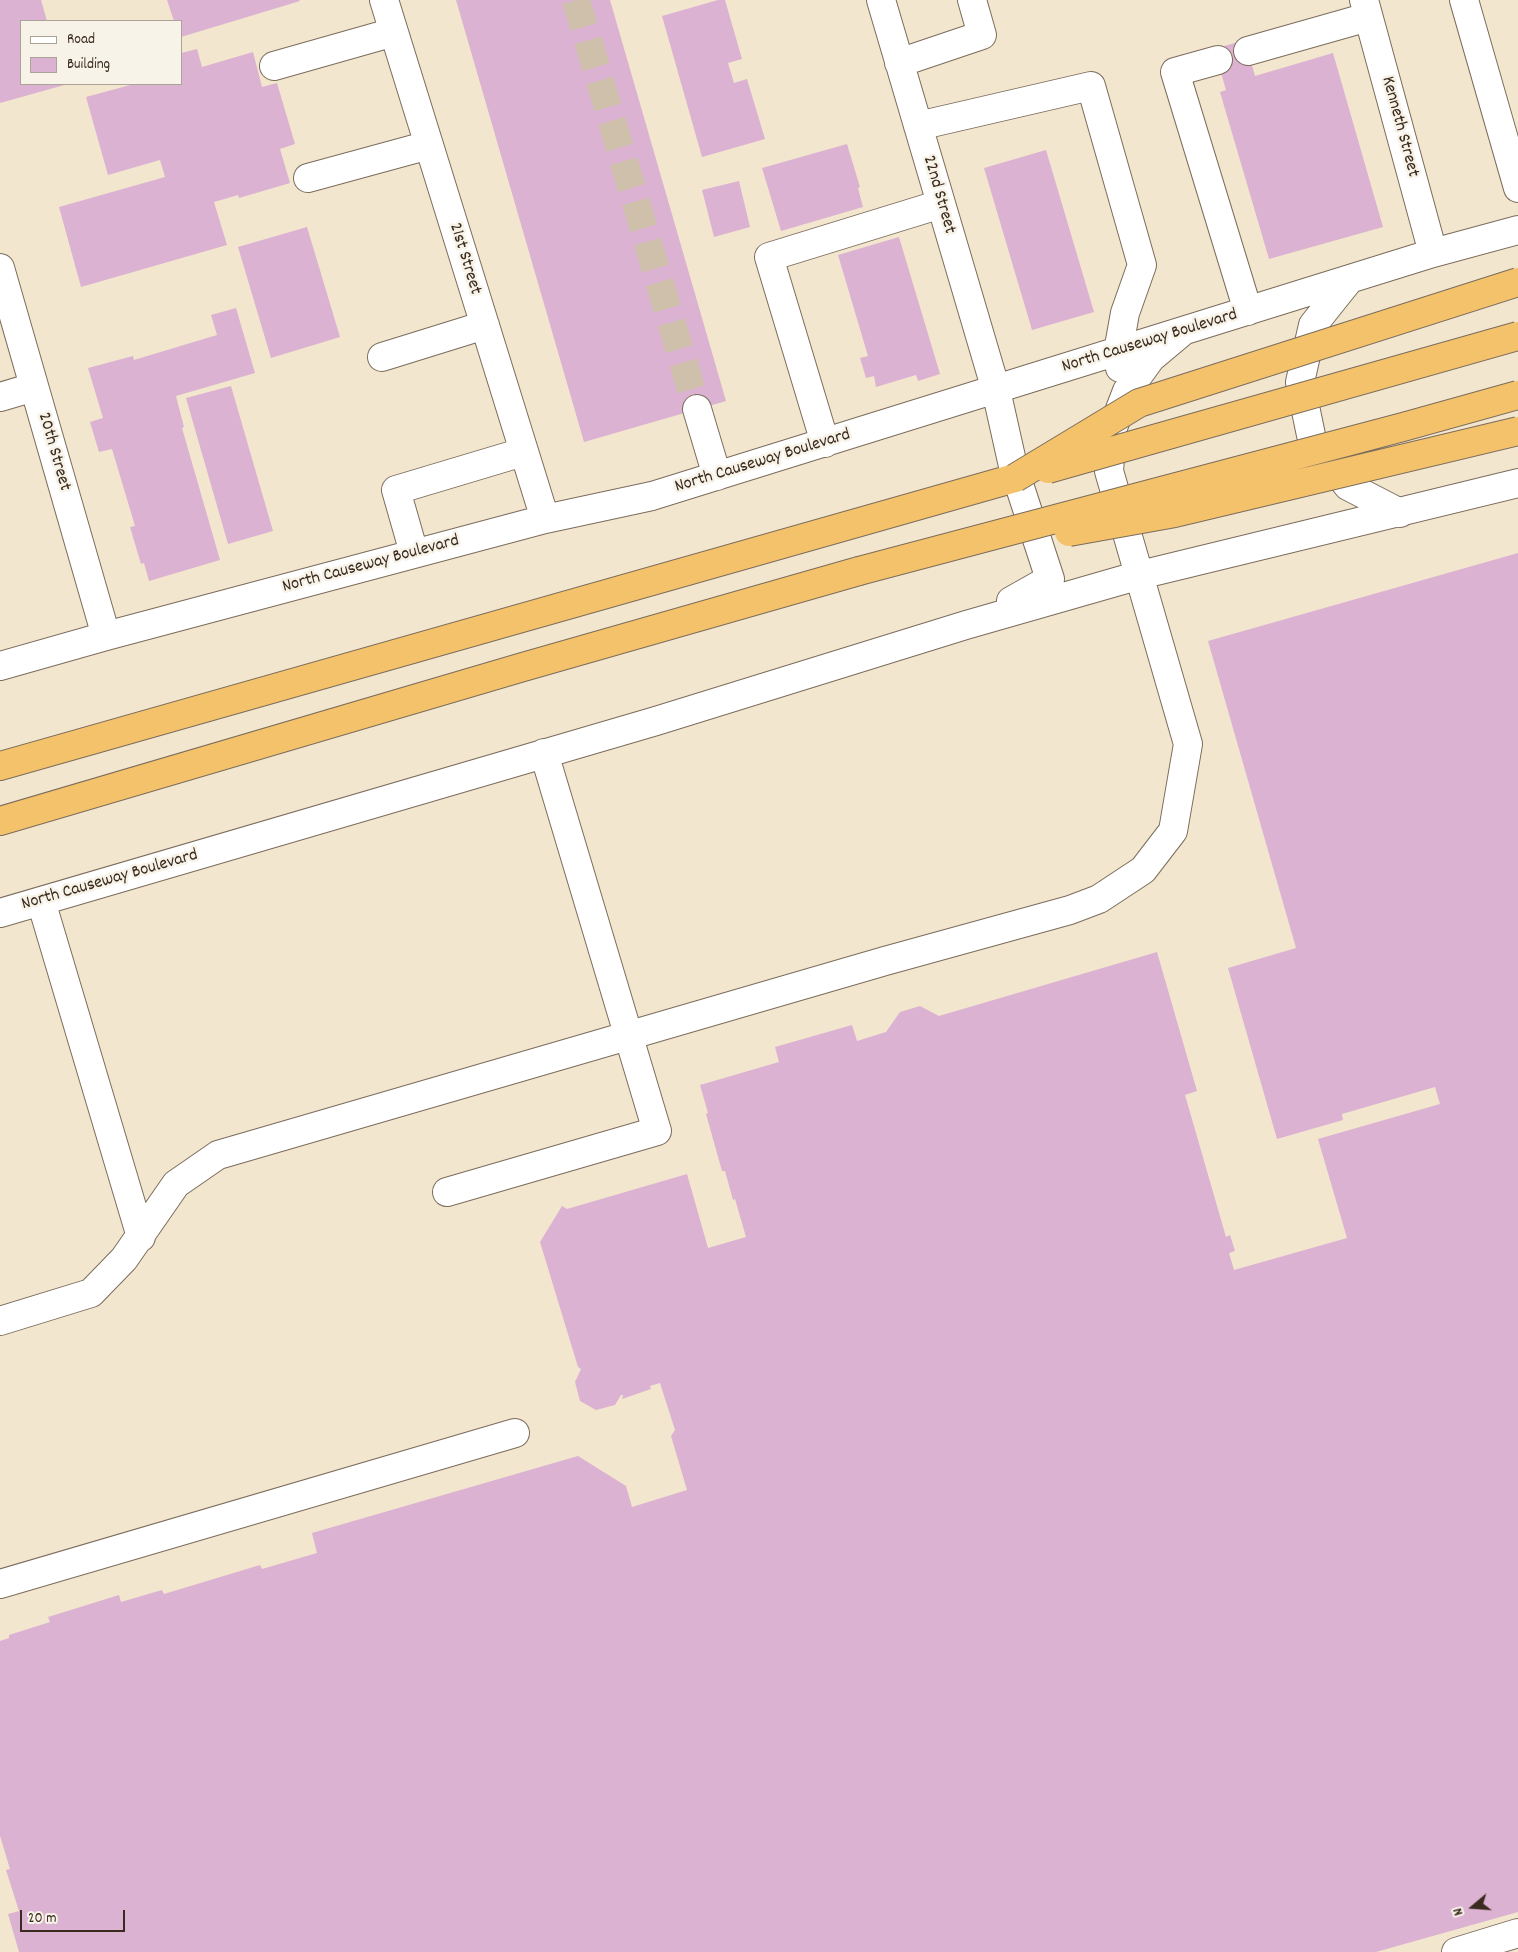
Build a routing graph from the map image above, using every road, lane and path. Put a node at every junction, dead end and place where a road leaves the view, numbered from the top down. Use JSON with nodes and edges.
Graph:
{"nodes":[{"id":1,"x":384,"y":0,"type":"edge"},
{"id":2,"x":881,"y":0,"type":"edge"},
{"id":3,"x":972,"y":0,"type":"edge"},
{"id":4,"x":1464,"y":0,"type":"edge"},
{"id":5,"x":1366,"y":9,"type":"edge"},
{"id":6,"x":394,"y":32,"type":"junction"},
{"id":7,"x":1248,"y":51,"type":"dead end"},
{"id":8,"x":1218,"y":60,"type":"dead end"},
{"id":9,"x":899,"y":63,"type":"junction"},
{"id":10,"x":274,"y":66,"type":"dead end"},
{"id":11,"x":918,"y":126,"type":"junction"},
{"id":12,"x":428,"y":145,"type":"junction"},
{"id":13,"x":308,"y":178,"type":"dead end"},
{"id":14,"x":1518,"y":188,"type":"edge"},
{"id":15,"x":941,"y":204,"type":"junction"},
{"id":16,"x":1518,"y":230,"type":"edge"},
{"id":17,"x":1433,"y":253,"type":"junction"},
{"id":18,"x":0,"y":268,"type":"edge"},
{"id":19,"x":1350,"y":280,"type":"junction"},
{"id":20,"x":1518,"y":282,"type":"edge"},
{"id":21,"x":1248,"y":311,"type":"junction"},
{"id":22,"x":485,"y":325,"type":"junction"},
{"id":23,"x":1182,"y":332,"type":"junction"},
{"id":24,"x":1518,"y":336,"type":"edge"},
{"id":25,"x":1118,"y":352,"type":"junction"},
{"id":26,"x":382,"y":357,"type":"dead end"},
{"id":27,"x":34,"y":387,"type":"junction"},
{"id":28,"x":996,"y":390,"type":"junction"},
{"id":29,"x":1518,"y":395,"type":"edge"},
{"id":30,"x":0,"y":397,"type":"edge"},
{"id":31,"x":1124,"y":400,"type":"junction"},
{"id":32,"x":697,"y":409,"type":"tunnel mouth"},
{"id":33,"x":1518,"y":431,"type":"edge"},
{"id":34,"x":825,"y":443,"type":"junction"},
{"id":35,"x":523,"y":452,"type":"junction"},
{"id":36,"x":717,"y":476,"type":"junction"},
{"id":37,"x":1015,"y":478,"type":"junction"},
{"id":38,"x":1518,"y":483,"type":"edge"},
{"id":39,"x":1400,"y":513,"type":"junction"},
{"id":40,"x":544,"y":519,"type":"junction"},
{"id":41,"x":414,"y":553,"type":"junction"},
{"id":42,"x":859,"y":571,"type":"junction"},
{"id":43,"x":1140,"y":575,"type":"junction"},
{"id":44,"x":966,"y":625,"type":"junction"},
{"id":45,"x":106,"y":636,"type":"junction"},
{"id":46,"x":0,"y":666,"type":"edge"},
{"id":47,"x":544,"y":753,"type":"junction"},
{"id":48,"x":0,"y":766,"type":"edge"},
{"id":49,"x":0,"y":821,"type":"edge"},
{"id":50,"x":41,"y":902,"type":"junction"},
{"id":51,"x":0,"y":913,"type":"edge"},
{"id":52,"x":628,"y":1036,"type":"junction"},
{"id":53,"x":447,"y":1192,"type":"dead end"},
{"id":54,"x":141,"y":1237,"type":"junction"},
{"id":55,"x":0,"y":1321,"type":"edge"},
{"id":56,"x":515,"y":1433,"type":"dead end"},
{"id":57,"x":0,"y":1584,"type":"edge"},
{"id":58,"x":1518,"y":1933,"type":"edge"},
{"id":59,"x":1456,"y":1952,"type":"edge"}],
"edges":[{"from":1,"to":6,"type":"street","name":"21st Street"},
{"from":2,"to":9,"type":"street","name":"22nd Street"},
{"from":3,"to":9,"type":"street"},
{"from":4,"to":14,"type":"street"},
{"from":5,"to":7,"type":"street"},
{"from":5,"to":17,"type":"street","name":"Kenneth Street"},
{"from":6,"to":10,"type":"street"},
{"from":6,"to":12,"type":"street","name":"21st Street"},
{"from":8,"to":21,"type":"street"},
{"from":9,"to":11,"type":"street","name":"22nd Street"},
{"from":11,"to":15,"type":"street","name":"22nd Street"},
{"from":11,"to":25,"type":"street"},
{"from":12,"to":13,"type":"street"},
{"from":12,"to":22,"type":"street","name":"21st Street"},
{"from":15,"to":28,"type":"street","name":"22nd Street"},
{"from":15,"to":34,"type":"street"},
{"from":16,"to":17,"type":"street","name":"North Causeway Boulevard"},
{"from":17,"to":19,"type":"street","name":"North Causeway Boulevard"},
{"from":18,"to":27,"type":"street","name":"20th Street"},
{"from":19,"to":21,"type":"street","name":"North Causeway Boulevard"},
{"from":19,"to":39,"type":"street"},
{"from":20,"to":37,"type":"highway","bridge":true},
{"from":21,"to":23,"type":"street","name":"North Causeway Boulevard"},
{"from":22,"to":26,"type":"street"},
{"from":22,"to":35,"type":"street","name":"21st Street"},
{"from":23,"to":25,"type":"street","name":"North Causeway Boulevard"},
{"from":23,"to":31,"type":"street"},
{"from":24,"to":37,"type":"highway","bridge":true},
{"from":25,"to":28,"type":"street","name":"North Causeway Boulevard"},
{"from":25,"to":31,"type":"street"},
{"from":27,"to":30,"type":"street"},
{"from":27,"to":45,"type":"street","name":"20th Street"},
{"from":28,"to":34,"type":"street","name":"North Causeway Boulevard"},
{"from":28,"to":44,"type":"street","name":"22nd Street"},
{"from":29,"to":42,"type":"highway","bridge":true},
{"from":31,"to":43,"type":"street"},
{"from":32,"to":36,"type":"street"},
{"from":33,"to":42,"type":"highway","bridge":true},
{"from":34,"to":36,"type":"street","name":"North Causeway Boulevard"},
{"from":35,"to":40,"type":"street","name":"21st Street"},
{"from":35,"to":41,"type":"street"},
{"from":36,"to":40,"type":"street","name":"North Causeway Boulevard"},
{"from":37,"to":48,"type":"highway"},
{"from":38,"to":39,"type":"street","name":"North Causeway Boulevard"},
{"from":39,"to":43,"type":"street","name":"North Causeway Boulevard"},
{"from":40,"to":41,"type":"street","name":"North Causeway Boulevard"},
{"from":41,"to":45,"type":"street","name":"North Causeway Boulevard"},
{"from":42,"to":49,"type":"highway"},
{"from":43,"to":44,"type":"street","name":"North Causeway Boulevard"},
{"from":43,"to":52,"type":"street"},
{"from":44,"to":47,"type":"street","name":"North Causeway Boulevard"},
{"from":45,"to":46,"type":"street","name":"North Causeway Boulevard"},
{"from":47,"to":50,"type":"street","name":"North Causeway Boulevard"},
{"from":47,"to":52,"type":"street"},
{"from":50,"to":51,"type":"street","name":"North Causeway Boulevard"},
{"from":50,"to":54,"type":"street"},
{"from":52,"to":53,"type":"street"},
{"from":52,"to":54,"type":"street"},
{"from":54,"to":55,"type":"street"},
{"from":56,"to":57,"type":"street"},
{"from":58,"to":59,"type":"street"}]}
